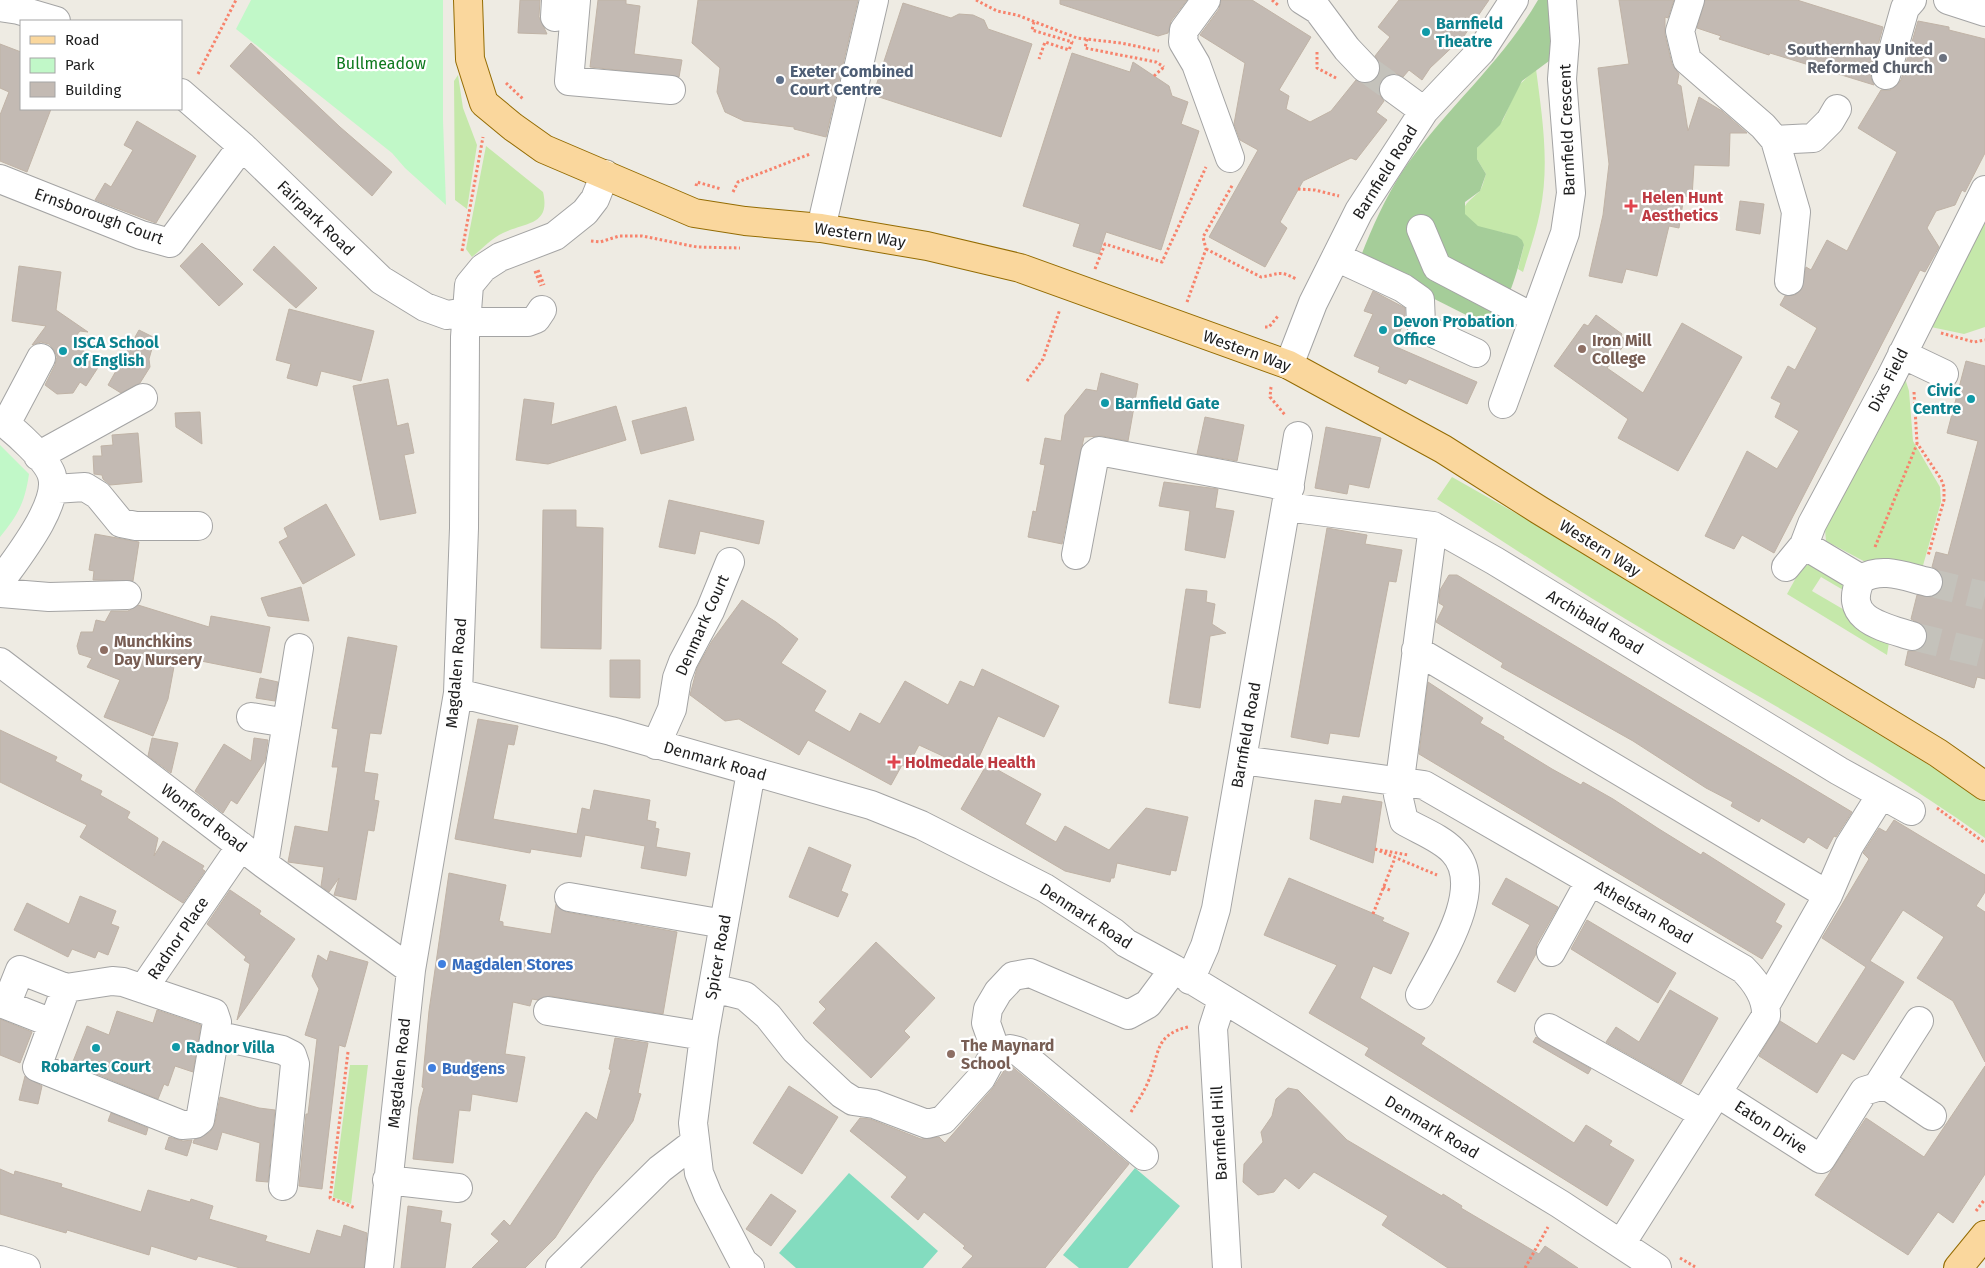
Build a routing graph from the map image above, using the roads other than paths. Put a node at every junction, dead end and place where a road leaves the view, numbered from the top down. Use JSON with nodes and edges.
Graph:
{"nodes":[{"id":1,"x":468,"y":0,"type":"edge"},
{"id":2,"x":576,"y":0,"type":"edge"},
{"id":3,"x":874,"y":0,"type":"edge"},
{"id":4,"x":1206,"y":0,"type":"edge"},
{"id":5,"x":1302,"y":0,"type":"edge"},
{"id":6,"x":1514,"y":0,"type":"edge"},
{"id":7,"x":1562,"y":0,"type":"edge"},
{"id":8,"x":1690,"y":0,"type":"edge"},
{"id":9,"x":1912,"y":0,"type":"edge"},
{"id":10,"x":1948,"y":0,"type":"edge"},
{"id":11,"x":0,"y":7,"type":"edge"},
{"id":12,"x":1985,"y":12,"type":"edge"},
{"id":13,"x":53,"y":20,"type":"edge"},
{"id":14,"x":1366,"y":68,"type":"tunnel mouth"},
{"id":15,"x":1886,"y":75,"type":"dead end"},
{"id":16,"x":1394,"y":89,"type":"tunnel mouth"},
{"id":17,"x":671,"y":90,"type":"dead end"},
{"id":18,"x":184,"y":95,"type":"edge"},
{"id":19,"x":1837,"y":109,"type":"dead end"},
{"id":20,"x":1424,"y":111,"type":"junction"},
{"id":21,"x":1775,"y":140,"type":"junction"},
{"id":22,"x":242,"y":146,"type":"junction"},
{"id":23,"x":1220,"y":158,"type":"road end"},
{"id":24,"x":605,"y":174,"type":"junction"},
{"id":25,"x":0,"y":179,"type":"edge"},
{"id":26,"x":1985,"y":190,"type":"edge"},
{"id":27,"x":821,"y":228,"type":"junction"},
{"id":28,"x":1421,"y":229,"type":"dead end"},
{"id":29,"x":1336,"y":256,"type":"junction"},
{"id":30,"x":1789,"y":281,"type":"dead end"},
{"id":31,"x":542,"y":305,"type":"road end"},
{"id":32,"x":1534,"y":318,"type":"junction"},
{"id":33,"x":465,"y":331,"type":"junction"},
{"id":34,"x":1476,"y":354,"type":"dead end"},
{"id":35,"x":1908,"y":357,"type":"junction"},
{"id":36,"x":41,"y":358,"type":"dead end"},
{"id":37,"x":1289,"y":365,"type":"junction"},
{"id":38,"x":1944,"y":374,"type":"dead end"},
{"id":39,"x":143,"y":398,"type":"dead end"},
{"id":40,"x":1503,"y":404,"type":"dead end"},
{"id":41,"x":3,"y":422,"type":"edge"},
{"id":42,"x":1294,"y":428,"type":"road end"},
{"id":43,"x":38,"y":456,"type":"junction"},
{"id":44,"x":54,"y":489,"type":"junction"},
{"id":45,"x":1288,"y":497,"type":"junction"},
{"id":46,"x":198,"y":526,"type":"dead end"},
{"id":47,"x":1433,"y":526,"type":"junction"},
{"id":48,"x":1804,"y":545,"type":"junction"},
{"id":49,"x":1076,"y":555,"type":"dead end"},
{"id":50,"x":730,"y":562,"type":"dead end"},
{"id":51,"x":1786,"y":567,"type":"dead end"},
{"id":52,"x":1865,"y":577,"type":"junction"},
{"id":53,"x":0,"y":582,"type":"edge"},
{"id":54,"x":1924,"y":582,"type":"tunnel mouth"},
{"id":55,"x":0,"y":593,"type":"edge"},
{"id":56,"x":127,"y":594,"type":"dead end"},
{"id":57,"x":1912,"y":636,"type":"tunnel mouth"},
{"id":58,"x":299,"y":648,"type":"dead end"},
{"id":59,"x":1416,"y":650,"type":"junction"},
{"id":60,"x":0,"y":662,"type":"edge"},
{"id":61,"x":458,"y":693,"type":"junction"},
{"id":62,"x":251,"y":717,"type":"dead end"},
{"id":63,"x":287,"y":723,"type":"junction"},
{"id":64,"x":656,"y":745,"type":"junction"},
{"id":65,"x":1242,"y":760,"type":"junction"},
{"id":66,"x":750,"y":772,"type":"junction"},
{"id":67,"x":1400,"y":780,"type":"junction"},
{"id":68,"x":1985,"y":786,"type":"edge"},
{"id":69,"x":241,"y":846,"type":"junction"},
{"id":70,"x":264,"y":864,"type":"junction"},
{"id":71,"x":1590,"y":881,"type":"junction"},
{"id":72,"x":1828,"y":895,"type":"junction"},
{"id":73,"x":569,"y":896,"type":"dead end"},
{"id":74,"x":724,"y":924,"type":"junction"},
{"id":75,"x":1551,"y":952,"type":"dead end"},
{"id":76,"x":411,"y":970,"type":"junction"},
{"id":77,"x":1182,"y":974,"type":"junction"},
{"id":78,"x":66,"y":988,"type":"junction"},
{"id":79,"x":713,"y":988,"type":"junction"},
{"id":80,"x":143,"y":989,"type":"junction"},
{"id":81,"x":1420,"y":996,"type":"dead end"},
{"id":82,"x":1222,"y":1000,"type":"junction"},
{"id":83,"x":3,"y":1004,"type":"edge"},
{"id":84,"x":1766,"y":1004,"type":"junction"},
{"id":85,"x":548,"y":1011,"type":"dead end"},
{"id":86,"x":1919,"y":1021,"type":"dead end"},
{"id":87,"x":52,"y":1023,"type":"junction"},
{"id":88,"x":1549,"y":1028,"type":"dead end"},
{"id":89,"x":704,"y":1036,"type":"junction"},
{"id":90,"x":214,"y":1043,"type":"junction"},
{"id":91,"x":994,"y":1054,"type":"junction"},
{"id":92,"x":1877,"y":1087,"type":"junction"},
{"id":93,"x":1710,"y":1103,"type":"junction"},
{"id":94,"x":1932,"y":1116,"type":"dead end"},
{"id":95,"x":694,"y":1143,"type":"junction"},
{"id":96,"x":1144,"y":1156,"type":"dead end"},
{"id":97,"x":387,"y":1180,"type":"junction"},
{"id":98,"x":283,"y":1186,"type":"dead end"},
{"id":99,"x":458,"y":1188,"type":"dead end"},
{"id":100,"x":1985,"y":1235,"type":"edge"},
{"id":101,"x":1622,"y":1244,"type":"junction"},
{"id":102,"x":0,"y":1260,"type":"edge"},
{"id":103,"x":26,"y":1268,"type":"edge"},
{"id":104,"x":379,"y":1268,"type":"edge"},
{"id":105,"x":560,"y":1268,"type":"edge"},
{"id":106,"x":750,"y":1268,"type":"edge"},
{"id":107,"x":1227,"y":1268,"type":"edge"},
{"id":108,"x":1657,"y":1268,"type":"edge"},
{"id":109,"x":1958,"y":1268,"type":"edge"}],
"edges":[{"from":1,"to":24,"type":"main road","name":"Western Way"},
{"from":2,"to":17,"type":"street"},
{"from":3,"to":27,"type":"street"},
{"from":4,"to":23,"type":"street"},
{"from":5,"to":14,"type":"street"},
{"from":6,"to":20,"type":"street","name":"Barnfield Road"},
{"from":7,"to":32,"type":"street","name":"Barnfield Crescent"},
{"from":8,"to":21,"type":"street"},
{"from":9,"to":15,"type":"street"},
{"from":10,"to":12,"type":"street"},
{"from":11,"to":13,"type":"street"},
{"from":16,"to":20,"type":"street"},
{"from":18,"to":22,"type":"street","name":"Fairpark Road"},
{"from":19,"to":21,"type":"street"},
{"from":20,"to":29,"type":"street","name":"Barnfield Road"},
{"from":21,"to":30,"type":"street"},
{"from":22,"to":25,"type":"street","name":"Ernsborough Court"},
{"from":22,"to":33,"type":"street","name":"Fairpark Road"},
{"from":24,"to":27,"type":"main road","name":"Western Way"},
{"from":24,"to":33,"type":"street","name":"Magdalen Road"},
{"from":26,"to":35,"type":"street","name":"Dixs Field"},
{"from":27,"to":37,"type":"main road","name":"Western Way"},
{"from":28,"to":32,"type":"street"},
{"from":29,"to":34,"type":"street"},
{"from":29,"to":37,"type":"street","name":"Barnfield Road"},
{"from":31,"to":33,"type":"street","name":"Fairpark Road"},
{"from":32,"to":40,"type":"street","name":"Barnfield Crescent"},
{"from":33,"to":61,"type":"street","name":"Magdalen Road"},
{"from":35,"to":38,"type":"street"},
{"from":35,"to":48,"type":"street","name":"Dixs Field"},
{"from":36,"to":41,"type":"street"},
{"from":37,"to":68,"type":"main road","name":"Western Way"},
{"from":39,"to":43,"type":"street"},
{"from":41,"to":43,"type":"street"},
{"from":42,"to":45,"type":"street","name":"Barnfield Road"},
{"from":43,"to":44,"type":"street"},
{"from":44,"to":46,"type":"street"},
{"from":44,"to":53,"type":"street"},
{"from":45,"to":47,"type":"street","name":"Archibald Road"},
{"from":45,"to":49,"type":"street"},
{"from":45,"to":65,"type":"street","name":"Barnfield Road"},
{"from":47,"to":59,"type":"street"},
{"from":47,"to":72,"type":"street","name":"Archibald Road"},
{"from":48,"to":51,"type":"street","name":"Dixs Field"},
{"from":48,"to":52,"type":"street"},
{"from":50,"to":64,"type":"street","name":"Denmark Court"},
{"from":52,"to":54,"type":"street"},
{"from":52,"to":57,"type":"street"},
{"from":55,"to":56,"type":"street"},
{"from":58,"to":63,"type":"street"},
{"from":59,"to":67,"type":"street"},
{"from":59,"to":72,"type":"street"},
{"from":60,"to":69,"type":"street","name":"Wonford Road"},
{"from":61,"to":64,"type":"street","name":"Denmark Road"},
{"from":61,"to":76,"type":"street","name":"Magdalen Road"},
{"from":62,"to":63,"type":"street"},
{"from":63,"to":70,"type":"street"},
{"from":64,"to":66,"type":"street","name":"Denmark Road"},
{"from":65,"to":67,"type":"street","name":"Athelstan Road"},
{"from":65,"to":77,"type":"street","name":"Barnfield Road"},
{"from":66,"to":74,"type":"street","name":"Spicer Road"},
{"from":66,"to":77,"type":"street","name":"Denmark Road"},
{"from":67,"to":71,"type":"street","name":"Athelstan Road"},
{"from":67,"to":81,"type":"street"},
{"from":69,"to":70,"type":"street","name":"Wonford Road"},
{"from":69,"to":80,"type":"street","name":"Radnor Place"},
{"from":70,"to":76,"type":"street","name":"Wonford Road"},
{"from":71,"to":75,"type":"street"},
{"from":71,"to":84,"type":"street","name":"Athelstan Road"},
{"from":72,"to":84,"type":"street"},
{"from":73,"to":74,"type":"street"},
{"from":74,"to":79,"type":"street","name":"Spicer Road"},
{"from":76,"to":97,"type":"street","name":"Magdalen Road"},
{"from":77,"to":82,"type":"street","name":"Denmark Road"},
{"from":77,"to":91,"type":"street","name":"Barnfield Road"},
{"from":78,"to":80,"type":"street","name":"Radnor Place"},
{"from":78,"to":83,"type":"street","name":"Radnor Place"},
{"from":78,"to":87,"type":"street"},
{"from":79,"to":89,"type":"street","name":"Spicer Road"},
{"from":79,"to":91,"type":"street"},
{"from":80,"to":90,"type":"street"},
{"from":82,"to":101,"type":"street","name":"Denmark Road"},
{"from":82,"to":107,"type":"street","name":"Barnfield Hill"},
{"from":83,"to":87,"type":"street","name":"Radnor Place"},
{"from":84,"to":93,"type":"street"},
{"from":85,"to":89,"type":"street"},
{"from":86,"to":92,"type":"street","name":"Eaton Drive"},
{"from":87,"to":90,"type":"street"},
{"from":88,"to":93,"type":"street"},
{"from":89,"to":95,"type":"street","name":"Spicer Road"},
{"from":90,"to":98,"type":"street"},
{"from":91,"to":96,"type":"street"},
{"from":92,"to":93,"type":"street","name":"Eaton Drive"},
{"from":92,"to":94,"type":"street"},
{"from":93,"to":101,"type":"street"},
{"from":95,"to":105,"type":"street"},
{"from":95,"to":106,"type":"street","name":"Spicer Road"},
{"from":97,"to":99,"type":"street"},
{"from":97,"to":104,"type":"street","name":"Magdalen Road"},
{"from":100,"to":109,"type":"main road"},
{"from":101,"to":108,"type":"street","name":"Denmark Road"},
{"from":102,"to":103,"type":"street"}]}
